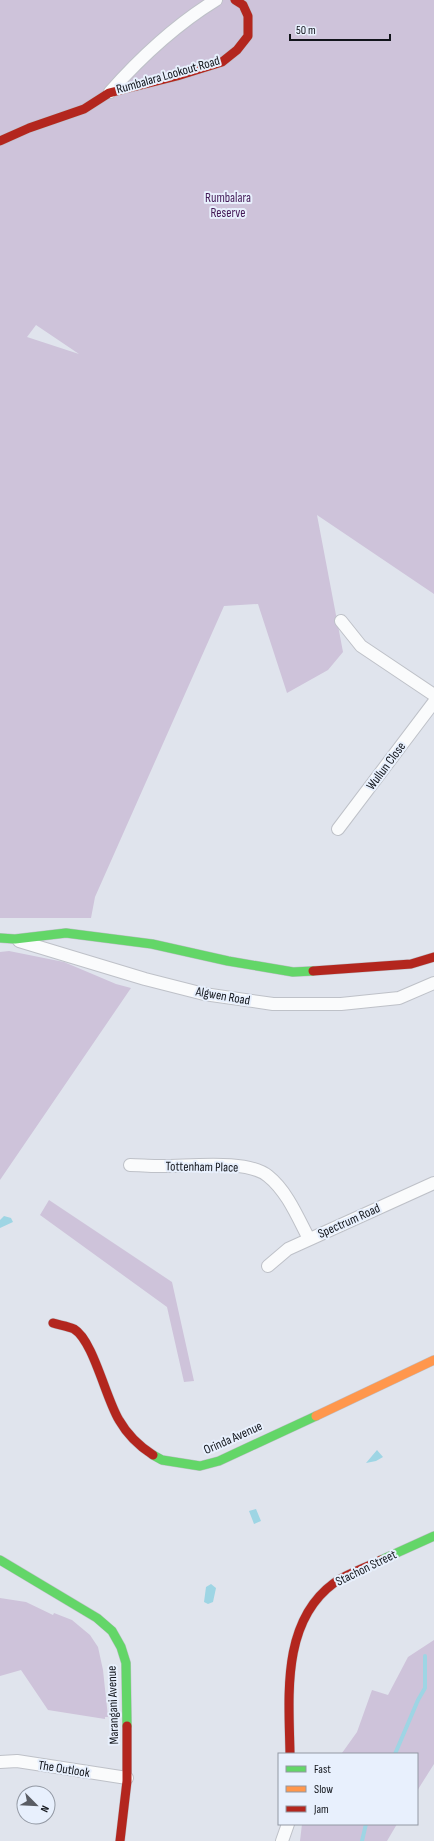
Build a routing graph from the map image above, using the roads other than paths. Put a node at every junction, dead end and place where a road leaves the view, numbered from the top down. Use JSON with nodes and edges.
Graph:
{"nodes":[{"id":1,"x":216,"y":0,"type":"edge"},
{"id":2,"x":235,"y":0,"type":"edge"},
{"id":3,"x":110,"y":93,"type":"junction"},
{"id":4,"x":0,"y":141,"type":"edge"},
{"id":5,"x":341,"y":621,"type":"dead end"},
{"id":6,"x":434,"y":694,"type":"edge"},
{"id":7,"x":434,"y":702,"type":"edge"},
{"id":8,"x":338,"y":829,"type":"dead end"},
{"id":9,"x":0,"y":938,"type":"edge"},
{"id":10,"x":15,"y":939,"type":"junction"},
{"id":11,"x":434,"y":957,"type":"edge"},
{"id":12,"x":434,"y":983,"type":"edge"},
{"id":13,"x":130,"y":1164,"type":"dead end"},
{"id":14,"x":434,"y":1183,"type":"edge"},
{"id":15,"x":309,"y":1239,"type":"junction"},
{"id":16,"x":268,"y":1266,"type":"dead end"},
{"id":17,"x":53,"y":1324,"type":"dead end"},
{"id":18,"x":434,"y":1360,"type":"edge"},
{"id":19,"x":434,"y":1536,"type":"edge"},
{"id":20,"x":0,"y":1560,"type":"edge"},
{"id":21,"x":290,"y":1753,"type":"edge"},
{"id":22,"x":0,"y":1762,"type":"edge"},
{"id":23,"x":128,"y":1778,"type":"junction"},
{"id":24,"x":288,"y":1825,"type":"edge"},
{"id":25,"x":120,"y":1841,"type":"edge"},
{"id":26,"x":282,"y":1841,"type":"edge"}],
"edges":[{"from":1,"to":3,"type":"street","name":"Rumbalara Lookout Road"},
{"from":2,"to":3,"type":"street","name":"Rumbalara Lookout Road"},
{"from":3,"to":4,"type":"street","name":"Rumbalara Lookout Road"},
{"from":5,"to":6,"type":"street"},
{"from":7,"to":8,"type":"street","name":"Wullun Close"},
{"from":9,"to":10,"type":"street","name":"Algwen Road"},
{"from":10,"to":11,"type":"street","name":"Algwen Road"},
{"from":10,"to":12,"type":"street","name":"Algwen Road"},
{"from":13,"to":15,"type":"street","name":"Tottenham Place"},
{"from":14,"to":15,"type":"street","name":"Spectrum Road"},
{"from":15,"to":16,"type":"street","name":"Spectrum Road"},
{"from":17,"to":18,"type":"street","name":"Orinda Avenue"},
{"from":19,"to":21,"type":"street","name":"Stachon Street"},
{"from":20,"to":23,"type":"street","name":"Marangani Avenue"},
{"from":22,"to":23,"type":"street","name":"The Outlook"},
{"from":23,"to":25,"type":"street","name":"Marangani Avenue"},
{"from":24,"to":26,"type":"street"}]}
